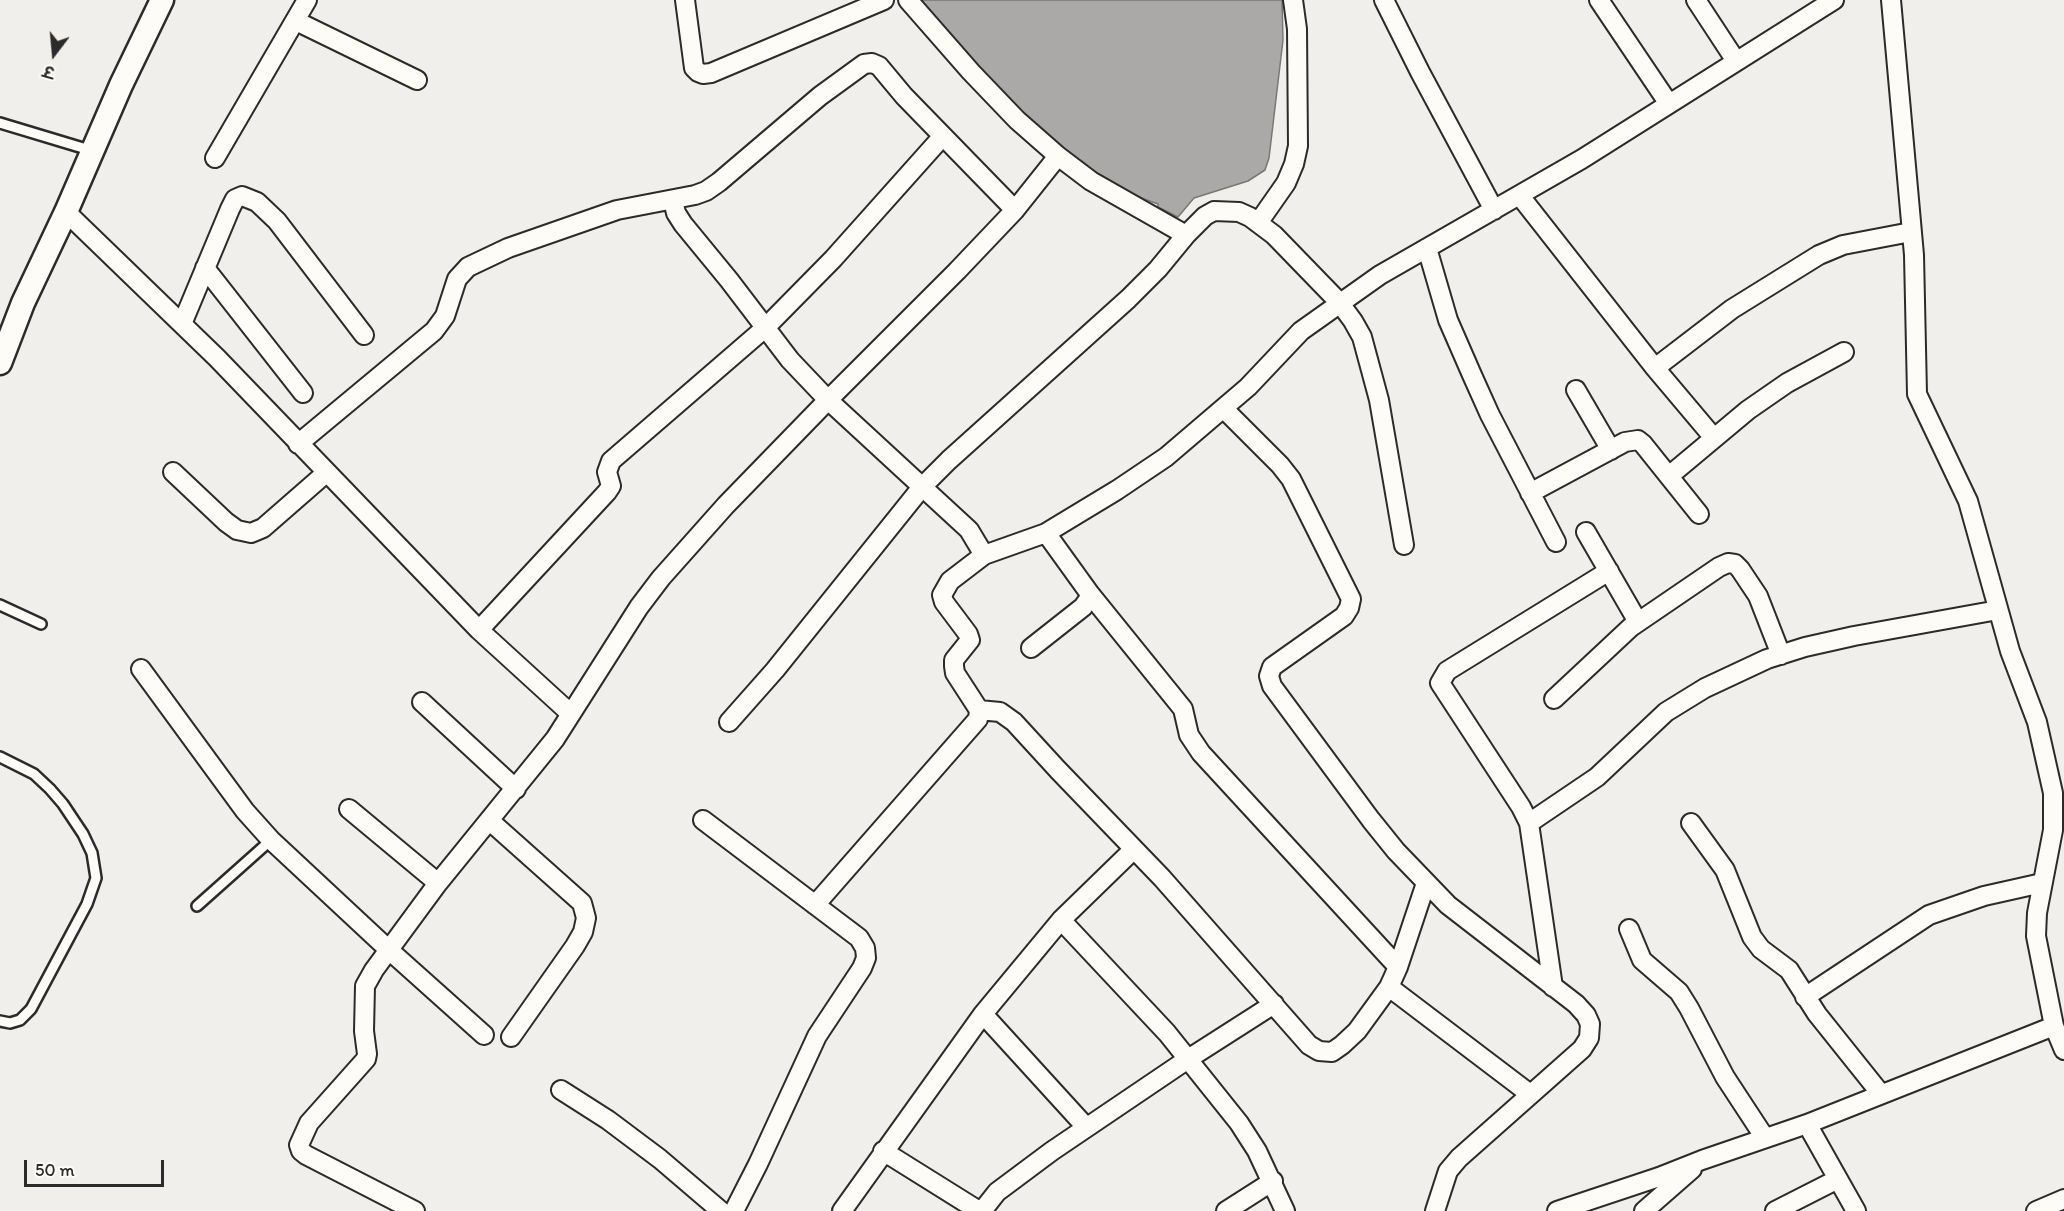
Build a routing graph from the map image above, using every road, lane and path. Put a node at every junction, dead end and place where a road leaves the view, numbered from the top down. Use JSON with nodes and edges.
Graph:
{"nodes":[{"id":1,"x":162,"y":0,"type":"edge"},
{"id":2,"x":307,"y":0,"type":"edge"},
{"id":3,"x":685,"y":0,"type":"edge"},
{"id":4,"x":884,"y":0,"type":"edge"},
{"id":5,"x":908,"y":0,"type":"edge"},
{"id":6,"x":1293,"y":0,"type":"edge"},
{"id":7,"x":1384,"y":0,"type":"edge"},
{"id":8,"x":1599,"y":0,"type":"edge"},
{"id":9,"x":1696,"y":0,"type":"edge"},
{"id":10,"x":1834,"y":0,"type":"edge"},
{"id":11,"x":1891,"y":0,"type":"edge"},
{"id":12,"x":1805,"y":7,"type":"edge"},
{"id":13,"x":296,"y":21,"type":"junction"},
{"id":14,"x":1736,"y":61,"type":"junction"},
{"id":15,"x":417,"y":80,"type":"dead end"},
{"id":16,"x":1669,"y":104,"type":"junction"},
{"id":17,"x":0,"y":123,"type":"edge"},
{"id":18,"x":942,"y":136,"type":"junction"},
{"id":19,"x":93,"y":151,"type":"junction"},
{"id":20,"x":1058,"y":156,"type":"junction"},
{"id":21,"x":215,"y":158,"type":"dead end"},
{"id":22,"x":1520,"y":196,"type":"junction"},
{"id":23,"x":673,"y":200,"type":"junction"},
{"id":24,"x":1015,"y":210,"type":"junction"},
{"id":25,"x":1494,"y":210,"type":"junction"},
{"id":26,"x":66,"y":212,"type":"junction"},
{"id":27,"x":1258,"y":223,"type":"junction"},
{"id":28,"x":1911,"y":232,"type":"junction"},
{"id":29,"x":1186,"y":235,"type":"junction"},
{"id":30,"x":1427,"y":248,"type":"junction"},
{"id":31,"x":205,"y":268,"type":"junction"},
{"id":32,"x":1339,"y":302,"type":"junction"},
{"id":33,"x":182,"y":324,"type":"junction"},
{"id":34,"x":765,"y":328,"type":"junction"},
{"id":35,"x":364,"y":334,"type":"dead end"},
{"id":36,"x":1844,"y":352,"type":"dead end"},
{"id":37,"x":0,"y":363,"type":"edge"},
{"id":38,"x":1656,"y":368,"type":"junction"},
{"id":39,"x":1576,"y":390,"type":"dead end"},
{"id":40,"x":303,"y":393,"type":"dead end"},
{"id":41,"x":828,"y":400,"type":"junction"},
{"id":42,"x":1224,"y":409,"type":"junction"},
{"id":43,"x":1714,"y":438,"type":"junction"},
{"id":44,"x":298,"y":444,"type":"junction"},
{"id":45,"x":1611,"y":450,"type":"junction"},
{"id":46,"x":173,"y":472,"type":"dead end"},
{"id":47,"x":326,"y":472,"type":"junction"},
{"id":48,"x":1669,"y":476,"type":"junction"},
{"id":49,"x":922,"y":487,"type":"junction"},
{"id":50,"x":1530,"y":493,"type":"junction"},
{"id":51,"x":1699,"y":514,"type":"dead end"},
{"id":52,"x":1586,"y":532,"type":"dead end"},
{"id":53,"x":1046,"y":533,"type":"junction"},
{"id":54,"x":1556,"y":542,"type":"dead end"},
{"id":55,"x":1404,"y":545,"type":"dead end"},
{"id":56,"x":984,"y":555,"type":"junction"},
{"id":57,"x":1609,"y":571,"type":"junction"},
{"id":58,"x":1090,"y":594,"type":"junction"},
{"id":59,"x":0,"y":605,"type":"edge"},
{"id":60,"x":1998,"y":610,"type":"junction"},
{"id":61,"x":1638,"y":622,"type":"junction"},
{"id":62,"x":41,"y":624,"type":"dead end"},
{"id":63,"x":479,"y":630,"type":"junction"},
{"id":64,"x":1031,"y":648,"type":"dead end"},
{"id":65,"x":1782,"y":655,"type":"junction"},
{"id":66,"x":141,"y":669,"type":"dead end"},
{"id":67,"x":1554,"y":699,"type":"dead end"},
{"id":68,"x":422,"y":702,"type":"dead end"},
{"id":69,"x":979,"y":710,"type":"junction"},
{"id":70,"x":571,"y":714,"type":"junction"},
{"id":71,"x":729,"y":722,"type":"dead end"},
{"id":72,"x":0,"y":756,"type":"edge"},
{"id":73,"x":516,"y":789,"type":"junction"},
{"id":74,"x":349,"y":809,"type":"dead end"},
{"id":75,"x":703,"y":820,"type":"dead end"},
{"id":76,"x":490,"y":821,"type":"junction"},
{"id":77,"x":1529,"y":823,"type":"junction"},
{"id":78,"x":1691,"y":823,"type":"dead end"},
{"id":79,"x":2058,"y":825,"type":"edge"},
{"id":80,"x":271,"y":840,"type":"junction"},
{"id":81,"x":1134,"y":849,"type":"junction"},
{"id":82,"x":1426,"y":883,"type":"junction"},
{"id":83,"x":2043,"y":883,"type":"junction"},
{"id":84,"x":438,"y":884,"type":"junction"},
{"id":85,"x":815,"y":905,"type":"junction"},
{"id":86,"x":197,"y":906,"type":"dead end"},
{"id":87,"x":1061,"y":920,"type":"junction"},
{"id":88,"x":1629,"y":929,"type":"dead end"},
{"id":89,"x":389,"y":950,"type":"junction"},
{"id":90,"x":1398,"y":967,"type":"junction"},
{"id":91,"x":1389,"y":987,"type":"junction"},
{"id":92,"x":1553,"y":987,"type":"junction"},
{"id":93,"x":1805,"y":997,"type":"junction"},
{"id":94,"x":1274,"y":1004,"type":"junction"},
{"id":95,"x":982,"y":1014,"type":"junction"},
{"id":96,"x":0,"y":1021,"type":"edge"},
{"id":97,"x":2054,"y":1026,"type":"junction"},
{"id":98,"x":484,"y":1035,"type":"dead end"},
{"id":99,"x":511,"y":1037,"type":"dead end"},
{"id":100,"x":2064,"y":1050,"type":"edge"},
{"id":101,"x":1188,"y":1059,"type":"junction"},
{"id":102,"x":561,"y":1090,"type":"dead end"},
{"id":103,"x":1530,"y":1094,"type":"junction"},
{"id":104,"x":1881,"y":1094,"type":"junction"},
{"id":105,"x":1807,"y":1124,"type":"junction"},
{"id":106,"x":1086,"y":1127,"type":"junction"},
{"id":107,"x":1765,"y":1138,"type":"junction"},
{"id":108,"x":883,"y":1151,"type":"junction"},
{"id":109,"x":1702,"y":1160,"type":"junction"},
{"id":110,"x":1838,"y":1179,"type":"junction"},
{"id":111,"x":1273,"y":1181,"type":"junction"},
{"id":112,"x":2064,"y":1199,"type":"edge"},
{"id":113,"x":382,"y":1203,"type":"edge"},
{"id":114,"x":415,"y":1211,"type":"edge"},
{"id":115,"x":721,"y":1211,"type":"edge"},
{"id":116,"x":734,"y":1211,"type":"edge"},
{"id":117,"x":842,"y":1211,"type":"edge"},
{"id":118,"x":981,"y":1211,"type":"edge"},
{"id":119,"x":1226,"y":1211,"type":"edge"},
{"id":120,"x":1285,"y":1211,"type":"edge"},
{"id":121,"x":1435,"y":1211,"type":"edge"},
{"id":122,"x":1557,"y":1211,"type":"edge"},
{"id":123,"x":1644,"y":1211,"type":"edge"},
{"id":124,"x":1775,"y":1211,"type":"edge"},
{"id":125,"x":1856,"y":1211,"type":"edge"},
{"id":126,"x":2036,"y":1211,"type":"edge"}],
"edges":[{"from":1,"to":19,"type":"street"},
{"from":2,"to":13,"type":"street"},
{"from":3,"to":4,"type":"street"},
{"from":5,"to":20,"type":"street"},
{"from":6,"to":27,"type":"street"},
{"from":7,"to":25,"type":"street"},
{"from":8,"to":16,"type":"street"},
{"from":9,"to":14,"type":"street"},
{"from":10,"to":12,"type":"street"},
{"from":11,"to":28,"type":"street"},
{"from":12,"to":14,"type":"street"},
{"from":13,"to":15,"type":"street"},
{"from":13,"to":21,"type":"street"},
{"from":14,"to":16,"type":"street"},
{"from":16,"to":22,"type":"street"},
{"from":17,"to":19,"type":"lane"},
{"from":18,"to":23,"type":"street"},
{"from":18,"to":24,"type":"street"},
{"from":18,"to":34,"type":"street"},
{"from":19,"to":26,"type":"street"},
{"from":20,"to":24,"type":"street"},
{"from":20,"to":29,"type":"street"},
{"from":22,"to":25,"type":"street"},
{"from":22,"to":38,"type":"street"},
{"from":23,"to":34,"type":"street"},
{"from":23,"to":44,"type":"street"},
{"from":24,"to":41,"type":"street"},
{"from":25,"to":30,"type":"street"},
{"from":26,"to":33,"type":"street"},
{"from":26,"to":37,"type":"street"},
{"from":27,"to":29,"type":"street"},
{"from":27,"to":32,"type":"street"},
{"from":28,"to":38,"type":"street"},
{"from":28,"to":60,"type":"street"},
{"from":29,"to":49,"type":"street"},
{"from":30,"to":32,"type":"street"},
{"from":30,"to":50,"type":"street"},
{"from":31,"to":33,"type":"street"},
{"from":31,"to":35,"type":"street"},
{"from":31,"to":40,"type":"street"},
{"from":32,"to":42,"type":"street"},
{"from":32,"to":55,"type":"street"},
{"from":33,"to":44,"type":"street"},
{"from":34,"to":41,"type":"street"},
{"from":34,"to":63,"type":"street"},
{"from":36,"to":43,"type":"street"},
{"from":38,"to":43,"type":"street"},
{"from":39,"to":45,"type":"street"},
{"from":41,"to":49,"type":"street"},
{"from":41,"to":70,"type":"street"},
{"from":42,"to":53,"type":"street"},
{"from":42,"to":82,"type":"street"},
{"from":43,"to":48,"type":"street"},
{"from":44,"to":47,"type":"street"},
{"from":45,"to":48,"type":"street"},
{"from":45,"to":50,"type":"street"},
{"from":46,"to":47,"type":"street"},
{"from":47,"to":63,"type":"street"},
{"from":48,"to":51,"type":"street"},
{"from":49,"to":56,"type":"street"},
{"from":49,"to":71,"type":"street"},
{"from":50,"to":54,"type":"street"},
{"from":52,"to":57,"type":"street"},
{"from":53,"to":56,"type":"street"},
{"from":53,"to":58,"type":"street"},
{"from":56,"to":69,"type":"street"},
{"from":57,"to":61,"type":"street"},
{"from":57,"to":77,"type":"street"},
{"from":58,"to":64,"type":"street"},
{"from":58,"to":90,"type":"street"},
{"from":59,"to":62,"type":"lane"},
{"from":60,"to":65,"type":"street"},
{"from":60,"to":79,"type":"street"},
{"from":61,"to":65,"type":"street"},
{"from":61,"to":67,"type":"street"},
{"from":63,"to":70,"type":"street"},
{"from":65,"to":77,"type":"street"},
{"from":66,"to":80,"type":"street"},
{"from":68,"to":73,"type":"street"},
{"from":69,"to":81,"type":"street"},
{"from":69,"to":85,"type":"street"},
{"from":70,"to":73,"type":"street"},
{"from":72,"to":96,"type":"lane"},
{"from":73,"to":76,"type":"street"},
{"from":74,"to":84,"type":"street"},
{"from":75,"to":85,"type":"street"},
{"from":76,"to":84,"type":"street"},
{"from":76,"to":99,"type":"street"},
{"from":77,"to":92,"type":"street"},
{"from":78,"to":93,"type":"street"},
{"from":79,"to":83,"type":"street"},
{"from":80,"to":86,"type":"lane"},
{"from":80,"to":89,"type":"street"},
{"from":81,"to":87,"type":"street"},
{"from":81,"to":94,"type":"street"},
{"from":82,"to":90,"type":"street"},
{"from":82,"to":92,"type":"street"},
{"from":83,"to":93,"type":"street"},
{"from":83,"to":97,"type":"street"},
{"from":84,"to":89,"type":"street"},
{"from":85,"to":116,"type":"street"},
{"from":87,"to":95,"type":"street"},
{"from":87,"to":101,"type":"street"},
{"from":88,"to":107,"type":"street"},
{"from":89,"to":98,"type":"street"},
{"from":89,"to":113,"type":"street"},
{"from":90,"to":91,"type":"street"},
{"from":91,"to":94,"type":"street"},
{"from":91,"to":103,"type":"street"},
{"from":92,"to":103,"type":"street"},
{"from":93,"to":104,"type":"street"},
{"from":94,"to":101,"type":"street"},
{"from":95,"to":106,"type":"street"},
{"from":95,"to":108,"type":"street"},
{"from":97,"to":100,"type":"street"},
{"from":97,"to":104,"type":"street"},
{"from":101,"to":106,"type":"street"},
{"from":101,"to":111,"type":"street"},
{"from":102,"to":115,"type":"street"},
{"from":103,"to":121,"type":"street"},
{"from":104,"to":105,"type":"street"},
{"from":105,"to":107,"type":"street"},
{"from":105,"to":110,"type":"street"},
{"from":106,"to":118,"type":"street"},
{"from":107,"to":109,"type":"street"},
{"from":108,"to":117,"type":"street"},
{"from":108,"to":118,"type":"street"},
{"from":109,"to":122,"type":"street"},
{"from":109,"to":123,"type":"street"},
{"from":110,"to":124,"type":"street"},
{"from":110,"to":125,"type":"street"},
{"from":111,"to":119,"type":"street"},
{"from":111,"to":120,"type":"street"},
{"from":112,"to":126,"type":"street"},
{"from":113,"to":114,"type":"street"}]}
